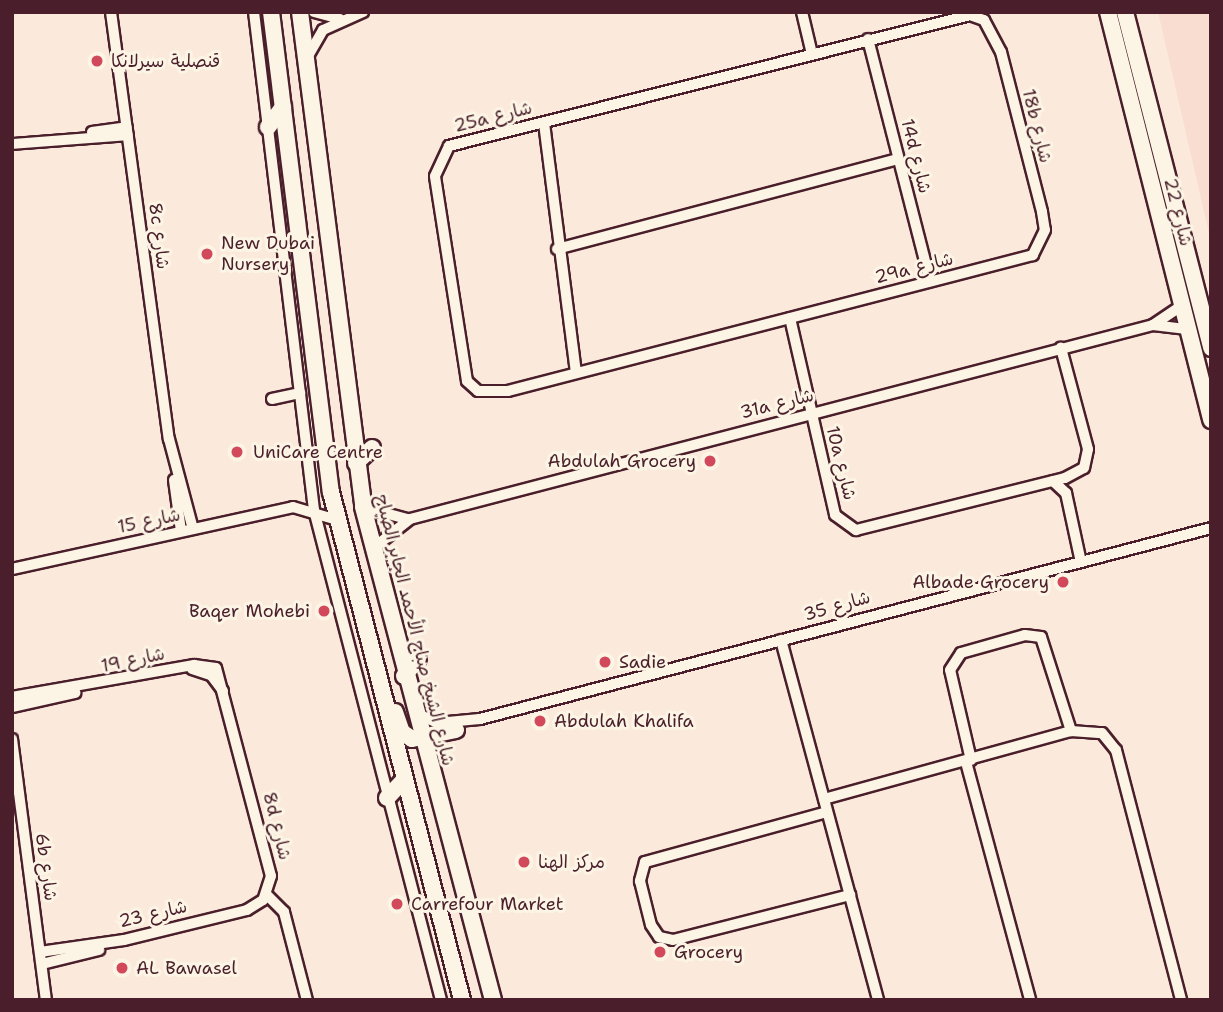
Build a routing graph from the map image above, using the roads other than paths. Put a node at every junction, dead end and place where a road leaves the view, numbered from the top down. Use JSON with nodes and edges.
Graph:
{"nodes":[{"id":1,"x":111,"y":12,"type":"edge"},
{"id":2,"x":254,"y":12,"type":"edge"},
{"id":3,"x":271,"y":12,"type":"edge"},
{"id":4,"x":300,"y":12,"type":"edge"},
{"id":5,"x":314,"y":12,"type":"edge"},
{"id":6,"x":363,"y":12,"type":"edge"},
{"id":7,"x":802,"y":12,"type":"edge"},
{"id":8,"x":1108,"y":12,"type":"edge"},
{"id":9,"x":1125,"y":12,"type":"edge"},
{"id":10,"x":340,"y":19,"type":"junction"},
{"id":11,"x":984,"y":19,"type":"joint"},
{"id":12,"x":868,"y":39,"type":"junction"},
{"id":13,"x":812,"y":54,"type":"junction"},
{"id":14,"x":306,"y":61,"type":"junction"},
{"id":15,"x":283,"y":107,"type":"junction"},
{"id":16,"x":544,"y":123,"type":"junction"},
{"id":17,"x":268,"y":127,"type":"junction"},
{"id":18,"x":127,"y":131,"type":"junction"},
{"id":19,"x":16,"y":145,"type":"edge"},
{"id":20,"x":898,"y":159,"type":"junction"},
{"id":21,"x":1042,"y":244,"type":"joint"},
{"id":22,"x":557,"y":249,"type":"junction"},
{"id":23,"x":930,"y":281,"type":"junction"},
{"id":24,"x":1181,"y":306,"type":"junction"},
{"id":25,"x":790,"y":318,"type":"junction"},
{"id":26,"x":1153,"y":325,"type":"junction"},
{"id":27,"x":1187,"y":329,"type":"junction"},
{"id":28,"x":1061,"y":348,"type":"junction"},
{"id":29,"x":1211,"y":348,"type":"edge"},
{"id":30,"x":576,"y":372,"type":"junction"},
{"id":31,"x":300,"y":393,"type":"junction"},
{"id":32,"x":272,"y":399,"type":"dead end"},
{"id":33,"x":811,"y":414,"type":"junction"},
{"id":34,"x":1211,"y":420,"type":"edge"},
{"id":35,"x":373,"y":448,"type":"dead end"},
{"id":36,"x":356,"y":463,"type":"junction"},
{"id":37,"x":328,"y":472,"type":"junction"},
{"id":38,"x":1053,"y":481,"type":"junction"},
{"id":39,"x":312,"y":493,"type":"junction"},
{"id":40,"x":293,"y":507,"type":"junction"},
{"id":41,"x":363,"y":507,"type":"junction"},
{"id":42,"x":314,"y":510,"type":"junction"},
{"id":43,"x":410,"y":519,"type":"junction"},
{"id":44,"x":337,"y":520,"type":"junction"},
{"id":45,"x":1208,"y":525,"type":"edge"},
{"id":46,"x":187,"y":530,"type":"junction"},
{"id":47,"x":372,"y":549,"type":"junction"},
{"id":48,"x":1080,"y":558,"type":"junction"},
{"id":49,"x":12,"y":569,"type":"edge"},
{"id":50,"x":780,"y":640,"type":"junction"},
{"id":51,"x":368,"y":651,"type":"junction"},
{"id":52,"x":418,"y":659,"type":"dead end"},
{"id":53,"x":214,"y":672,"type":"joint"},
{"id":54,"x":404,"y":676,"type":"junction"},
{"id":55,"x":91,"y":687,"type":"junction"},
{"id":56,"x":12,"y":697,"type":"edge"},
{"id":57,"x":12,"y":707,"type":"edge"},
{"id":58,"x":414,"y":712,"type":"junction"},
{"id":59,"x":480,"y":719,"type":"junction"},
{"id":60,"x":456,"y":730,"type":"junction"},
{"id":61,"x":1071,"y":731,"type":"junction"},
{"id":62,"x":12,"y":739,"type":"edge"},
{"id":63,"x":421,"y":739,"type":"junction"},
{"id":64,"x":427,"y":758,"type":"junction"},
{"id":65,"x":968,"y":761,"type":"junction"},
{"id":66,"x":403,"y":781,"type":"junction"},
{"id":67,"x":387,"y":798,"type":"junction"},
{"id":68,"x":824,"y":799,"type":"junction"},
{"id":69,"x":827,"y":812,"type":"junction"},
{"id":70,"x":12,"y":840,"type":"edge"},
{"id":71,"x":25,"y":842,"type":"junction"},
{"id":72,"x":12,"y":848,"type":"edge"},
{"id":73,"x":267,"y":895,"type":"junction"},
{"id":74,"x":850,"y":895,"type":"junction"},
{"id":75,"x":124,"y":940,"type":"junction"},
{"id":76,"x":40,"y":952,"type":"junction"},
{"id":77,"x":42,"y":964,"type":"junction"},
{"id":78,"x":46,"y":1000,"type":"edge"},
{"id":79,"x":307,"y":1000,"type":"edge"},
{"id":80,"x":441,"y":1000,"type":"edge"},
{"id":81,"x":462,"y":1000,"type":"edge"},
{"id":82,"x":493,"y":1000,"type":"edge"},
{"id":83,"x":878,"y":1000,"type":"edge"},
{"id":84,"x":1030,"y":1000,"type":"edge"},
{"id":85,"x":1181,"y":1000,"type":"edge"}],
"edges":[{"from":1,"to":18,"type":"street","name":"8c شارع"},
{"from":2,"to":17,"type":"street"},
{"from":3,"to":15,"type":"main road"},
{"from":4,"to":14,"type":"main road","name":"شارع الشيخ صباح الأحمد الجابر الصباح"},
{"from":5,"to":10,"type":"street"},
{"from":6,"to":10,"type":"street"},
{"from":7,"to":13,"type":"street"},
{"from":8,"to":24,"type":"main road","name":"شارع 22"},
{"from":9,"to":29,"type":"main road","name":"شارع 22"},
{"from":10,"to":14,"type":"street"},
{"from":11,"to":12,"type":"street","name":"25a شارع"},
{"from":11,"to":21,"type":"street","name":"18b شارع"},
{"from":12,"to":13,"type":"street","name":"25a شارع"},
{"from":12,"to":20,"type":"street","name":"14d شارع"},
{"from":13,"to":16,"type":"street","name":"25a شارع"},
{"from":14,"to":36,"type":"main road","name":"شارع الشيخ صباح الأحمد الجابر الصباح"},
{"from":15,"to":17,"type":"main road"},
{"from":15,"to":37,"type":"main road"},
{"from":16,"to":22,"type":"street"},
{"from":16,"to":30,"type":"street","name":"25a شارع"},
{"from":17,"to":31,"type":"street"},
{"from":18,"to":19,"type":"street"},
{"from":18,"to":46,"type":"street","name":"8c شارع"},
{"from":20,"to":22,"type":"street"},
{"from":20,"to":23,"type":"street","name":"14d شارع"},
{"from":21,"to":23,"type":"street","name":"29a شارع"},
{"from":22,"to":30,"type":"street"},
{"from":23,"to":25,"type":"street","name":"29a شارع"},
{"from":24,"to":26,"type":"street","name":"31a شارع"},
{"from":24,"to":27,"type":"main road","name":"شارع 22"},
{"from":25,"to":30,"type":"street","name":"25a شارع"},
{"from":25,"to":33,"type":"street","name":"10a شارع"},
{"from":26,"to":27,"type":"street","name":"31a شارع"},
{"from":26,"to":28,"type":"street","name":"31a شارع"},
{"from":27,"to":34,"type":"main road","name":"شارع 22"},
{"from":28,"to":33,"type":"street","name":"31a شارع"},
{"from":28,"to":38,"type":"street","name":"10a شارع"},
{"from":31,"to":32,"type":"street"},
{"from":31,"to":39,"type":"street"},
{"from":33,"to":38,"type":"street","name":"10a شارع"},
{"from":33,"to":43,"type":"street","name":"31a شارع"},
{"from":35,"to":36,"type":"main road"},
{"from":36,"to":41,"type":"main road","name":"شارع الشيخ صباح الأحمد الجابر الصباح"},
{"from":37,"to":39,"type":"street","name":"شارع 15"},
{"from":37,"to":44,"type":"main road"},
{"from":38,"to":48,"type":"street"},
{"from":39,"to":40,"type":"street","name":"شارع 15"},
{"from":39,"to":42,"type":"street"},
{"from":40,"to":42,"type":"street","name":"شارع 15"},
{"from":40,"to":46,"type":"street","name":"شارع 15"},
{"from":41,"to":43,"type":"street","name":"31a شارع"},
{"from":41,"to":47,"type":"main road","name":"شارع الشيخ صباح الأحمد الجابر الصباح"},
{"from":42,"to":44,"type":"street","name":"شارع 15"},
{"from":42,"to":67,"type":"street"},
{"from":43,"to":47,"type":"street","name":"31a شارع"},
{"from":44,"to":51,"type":"main road"},
{"from":45,"to":48,"type":"street","name":"شارع 35"},
{"from":46,"to":49,"type":"street","name":"شارع 15"},
{"from":47,"to":54,"type":"main road","name":"شارع الشيخ صباح الأحمد الجابر الصباح"},
{"from":48,"to":50,"type":"street","name":"شارع 35"},
{"from":50,"to":59,"type":"street","name":"شارع 35"},
{"from":50,"to":68,"type":"street"},
{"from":51,"to":63,"type":"main road"},
{"from":51,"to":66,"type":"main road"},
{"from":52,"to":54,"type":"main road"},
{"from":53,"to":55,"type":"street","name":"شارع 19"},
{"from":53,"to":73,"type":"street","name":"8d شارع"},
{"from":54,"to":58,"type":"main road","name":"شارع الشيخ صباح الأحمد الجابر الصباح"},
{"from":55,"to":56,"type":"street","name":"شارع 19"},
{"from":55,"to":57,"type":"street","name":"شارع 19"},
{"from":58,"to":59,"type":"street","name":"شارع 35"},
{"from":58,"to":63,"type":"main road","name":"شارع الشيخ صباح الأحمد الجابر الصباح"},
{"from":59,"to":60,"type":"street","name":"شارع 35"},
{"from":60,"to":63,"type":"main road"},
{"from":60,"to":64,"type":"street","name":"شارع 35"},
{"from":61,"to":65,"type":"street"},
{"from":61,"to":65,"type":"street"},
{"from":61,"to":85,"type":"street"},
{"from":62,"to":71,"type":"street","name":"6b شارع"},
{"from":63,"to":64,"type":"main road","name":"شارع الشيخ صباح الأحمد الجابر الصباح"},
{"from":64,"to":82,"type":"main road","name":"شارع الشيخ صباح الأحمد الجابر الصباح"},
{"from":65,"to":68,"type":"street"},
{"from":65,"to":84,"type":"street"},
{"from":66,"to":67,"type":"main road"},
{"from":66,"to":81,"type":"main road"},
{"from":67,"to":80,"type":"street"},
{"from":68,"to":69,"type":"street"},
{"from":69,"to":74,"type":"street"},
{"from":69,"to":74,"type":"street"},
{"from":70,"to":71,"type":"street"},
{"from":71,"to":72,"type":"street"},
{"from":71,"to":76,"type":"street","name":"6b شارع"},
{"from":73,"to":75,"type":"street","name":"شارع 23"},
{"from":73,"to":79,"type":"street"},
{"from":74,"to":83,"type":"street"},
{"from":75,"to":76,"type":"street","name":"شارع 23"},
{"from":75,"to":77,"type":"street"},
{"from":76,"to":77,"type":"street","name":"6b شارع"},
{"from":77,"to":78,"type":"street","name":"6b شارع"}]}
